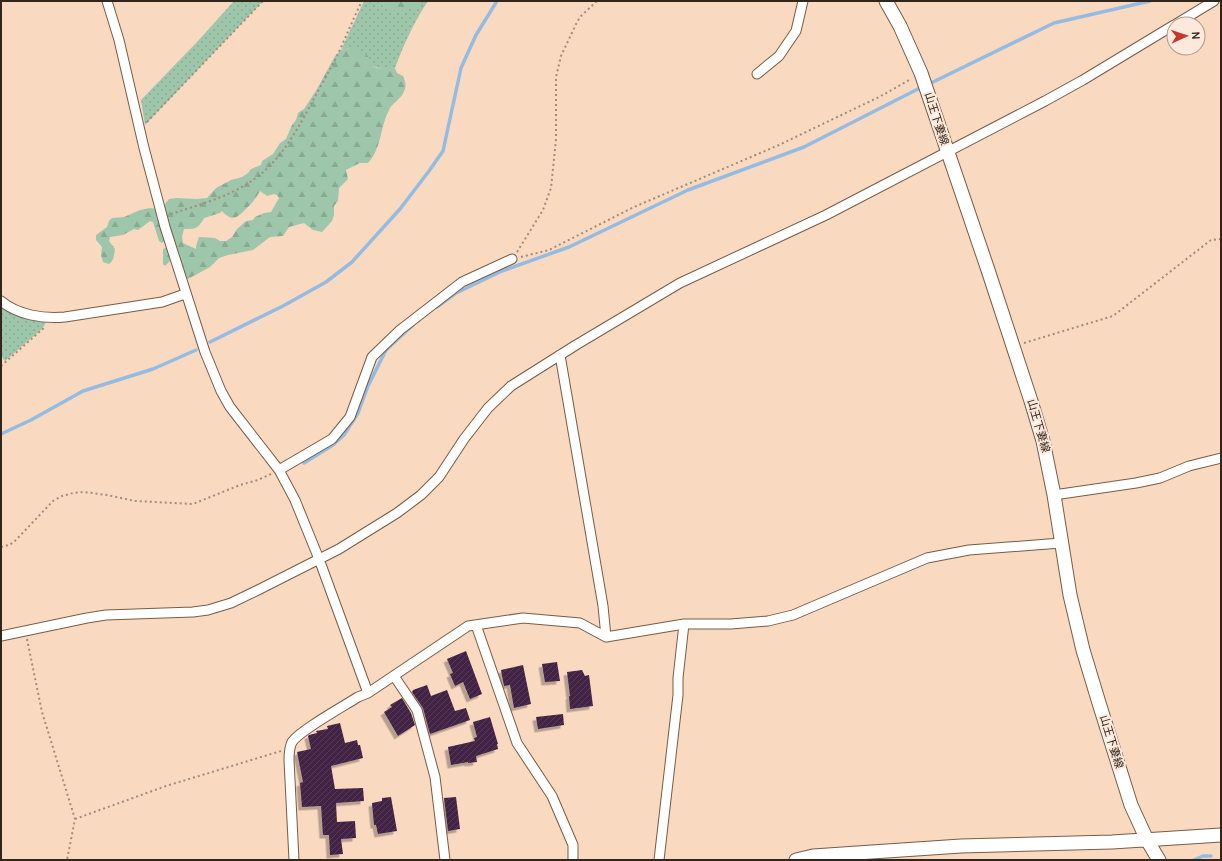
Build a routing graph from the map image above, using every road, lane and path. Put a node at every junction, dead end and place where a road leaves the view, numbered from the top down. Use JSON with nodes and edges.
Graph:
{"nodes":[{"id":1,"x":107,"y":1,"type":"edge"},
{"id":2,"x":263,"y":1,"type":"edge"},
{"id":3,"x":362,"y":1,"type":"edge"},
{"id":4,"x":597,"y":1,"type":"edge"},
{"id":5,"x":803,"y":1,"type":"edge"},
{"id":6,"x":886,"y":1,"type":"edge"},
{"id":7,"x":1214,"y":1,"type":"edge"},
{"id":8,"x":1190,"y":16,"type":"edge"},
{"id":9,"x":1166,"y":30,"type":"edge"},
{"id":10,"x":920,"y":73,"type":"junction"},
{"id":11,"x":757,"y":74,"type":"dead end"},
{"id":12,"x":140,"y":130,"type":"junction"},
{"id":13,"x":947,"y":152,"type":"junction"},
{"id":14,"x":162,"y":217,"type":"junction"},
{"id":15,"x":1221,"y":239,"type":"edge"},
{"id":16,"x":512,"y":260,"type":"junction"},
{"id":17,"x":185,"y":294,"type":"junction"},
{"id":18,"x":1,"y":301,"type":"edge"},
{"id":19,"x":52,"y":318,"type":"junction"},
{"id":20,"x":1013,"y":346,"type":"junction"},
{"id":21,"x":560,"y":355,"type":"junction"},
{"id":22,"x":1,"y":366,"type":"edge"},
{"id":23,"x":1221,"y":458,"type":"edge"},
{"id":24,"x":279,"y":470,"type":"junction"},
{"id":25,"x":1054,"y":495,"type":"junction"},
{"id":26,"x":1061,"y":543,"type":"junction"},
{"id":27,"x":1,"y":547,"type":"edge"},
{"id":28,"x":319,"y":559,"type":"junction"},
{"id":29,"x":684,"y":624,"type":"junction"},
{"id":30,"x":476,"y":625,"type":"junction"},
{"id":31,"x":26,"y":630,"type":"junction"},
{"id":32,"x":1,"y":636,"type":"edge"},
{"id":33,"x":606,"y":637,"type":"junction"},
{"id":34,"x":394,"y":676,"type":"junction"},
{"id":35,"x":368,"y":693,"type":"junction"},
{"id":36,"x":289,"y":748,"type":"junction"},
{"id":37,"x":75,"y":819,"type":"junction"},
{"id":38,"x":1221,"y":835,"type":"edge"},
{"id":39,"x":1147,"y":840,"type":"junction"},
{"id":40,"x":67,"y":860,"type":"edge"},
{"id":41,"x":294,"y":860,"type":"edge"},
{"id":42,"x":445,"y":860,"type":"edge"},
{"id":43,"x":573,"y":860,"type":"edge"},
{"id":44,"x":659,"y":860,"type":"edge"},
{"id":45,"x":796,"y":860,"type":"edge"},
{"id":46,"x":1159,"y":860,"type":"edge"}],
"edges":[{"from":1,"to":12,"type":"street"},
{"from":2,"to":12,"type":"path"},
{"from":3,"to":14,"type":"path"},
{"from":4,"to":16,"type":"path"},
{"from":5,"to":11,"type":"street"},
{"from":6,"to":10,"type":"main road","name":"山王下妻線"},
{"from":7,"to":8,"type":"street"},
{"from":9,"to":13,"type":"street"},
{"from":10,"to":13,"type":"main road","name":"山王下妻線"},
{"from":10,"to":16,"type":"path"},
{"from":12,"to":14,"type":"street"},
{"from":13,"to":20,"type":"main road","name":"山王下妻線"},
{"from":13,"to":21,"type":"street"},
{"from":14,"to":17,"type":"street"},
{"from":15,"to":20,"type":"path"},
{"from":16,"to":24,"type":"street"},
{"from":17,"to":19,"type":"street"},
{"from":17,"to":24,"type":"street"},
{"from":18,"to":19,"type":"street"},
{"from":19,"to":22,"type":"path"},
{"from":20,"to":25,"type":"main road","name":"山王下妻線"},
{"from":21,"to":28,"type":"street"},
{"from":21,"to":33,"type":"street"},
{"from":23,"to":25,"type":"street"},
{"from":24,"to":27,"type":"path"},
{"from":24,"to":28,"type":"street"},
{"from":25,"to":26,"type":"main road","name":"山王下妻線"},
{"from":26,"to":29,"type":"street"},
{"from":26,"to":39,"type":"main road","name":"山王下妻線"},
{"from":28,"to":31,"type":"street"},
{"from":28,"to":35,"type":"street"},
{"from":29,"to":33,"type":"street"},
{"from":29,"to":44,"type":"street"},
{"from":30,"to":33,"type":"street"},
{"from":30,"to":34,"type":"street"},
{"from":30,"to":43,"type":"street"},
{"from":31,"to":32,"type":"street"},
{"from":31,"to":37,"type":"path"},
{"from":34,"to":35,"type":"street"},
{"from":34,"to":42,"type":"street"},
{"from":35,"to":36,"type":"street"},
{"from":36,"to":37,"type":"path"},
{"from":36,"to":41,"type":"street"},
{"from":37,"to":40,"type":"path"},
{"from":38,"to":39,"type":"main road"},
{"from":39,"to":45,"type":"main road"},
{"from":39,"to":46,"type":"main road","name":"山王下妻線"}]}
